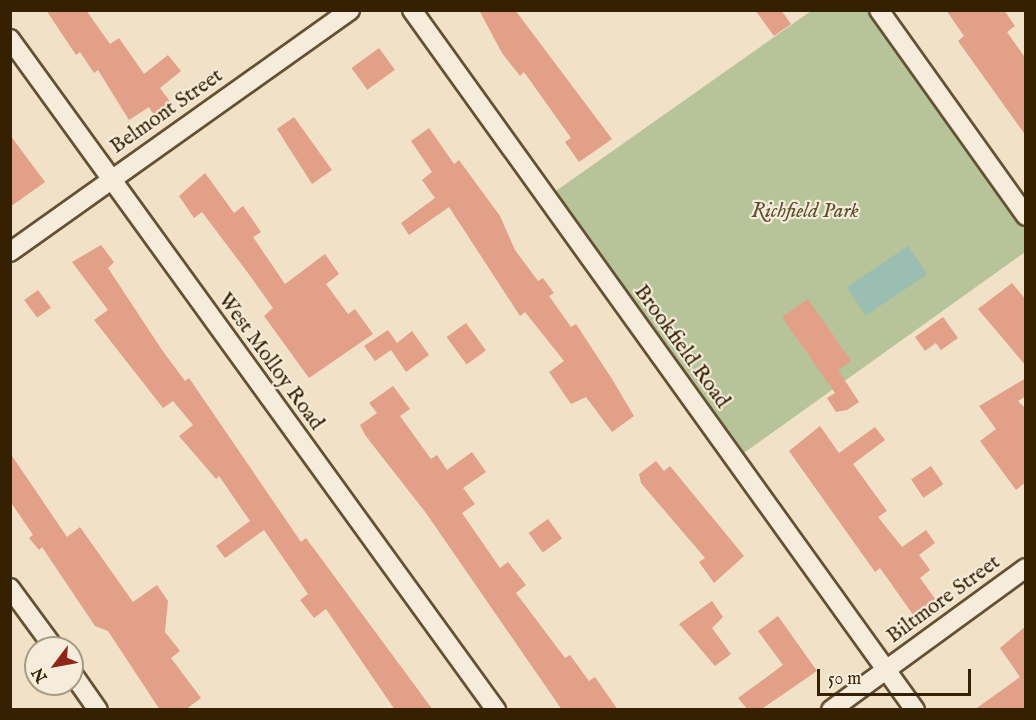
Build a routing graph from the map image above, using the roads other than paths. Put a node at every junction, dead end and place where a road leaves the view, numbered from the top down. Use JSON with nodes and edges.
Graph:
{"nodes":[{"id":1,"x":350,"y":10,"type":"edge"},
{"id":2,"x":412,"y":10,"type":"edge"},
{"id":3,"x":879,"y":10,"type":"edge"},
{"id":4,"x":10,"y":39,"type":"edge"},
{"id":5,"x":111,"y":179,"type":"junction"},
{"id":6,"x":1026,"y":216,"type":"edge"},
{"id":7,"x":10,"y":252,"type":"edge"},
{"id":8,"x":1026,"y":568,"type":"edge"},
{"id":9,"x":10,"y":588,"type":"edge"},
{"id":10,"x":45,"y":636,"type":"edge"},
{"id":11,"x":887,"y":669,"type":"junction"},
{"id":12,"x":84,"y":690,"type":"edge"},
{"id":13,"x":98,"y":710,"type":"edge"},
{"id":14,"x":496,"y":710,"type":"edge"},
{"id":15,"x":831,"y":710,"type":"edge"},
{"id":16,"x":915,"y":710,"type":"edge"}],
"edges":[{"from":1,"to":5,"type":"street","name":"Belmont Street"},
{"from":2,"to":11,"type":"street","name":"Brookfield Road"},
{"from":3,"to":6,"type":"street"},
{"from":4,"to":5,"type":"street","name":"West Molloy Road"},
{"from":5,"to":7,"type":"street","name":"Belmont Street"},
{"from":5,"to":14,"type":"street","name":"West Molloy Road"},
{"from":8,"to":11,"type":"street","name":"Biltmore Street"},
{"from":9,"to":10,"type":"street"},
{"from":11,"to":15,"type":"street","name":"Biltmore Street"},
{"from":11,"to":16,"type":"street","name":"Brookfield Road"},
{"from":12,"to":13,"type":"street"}]}
